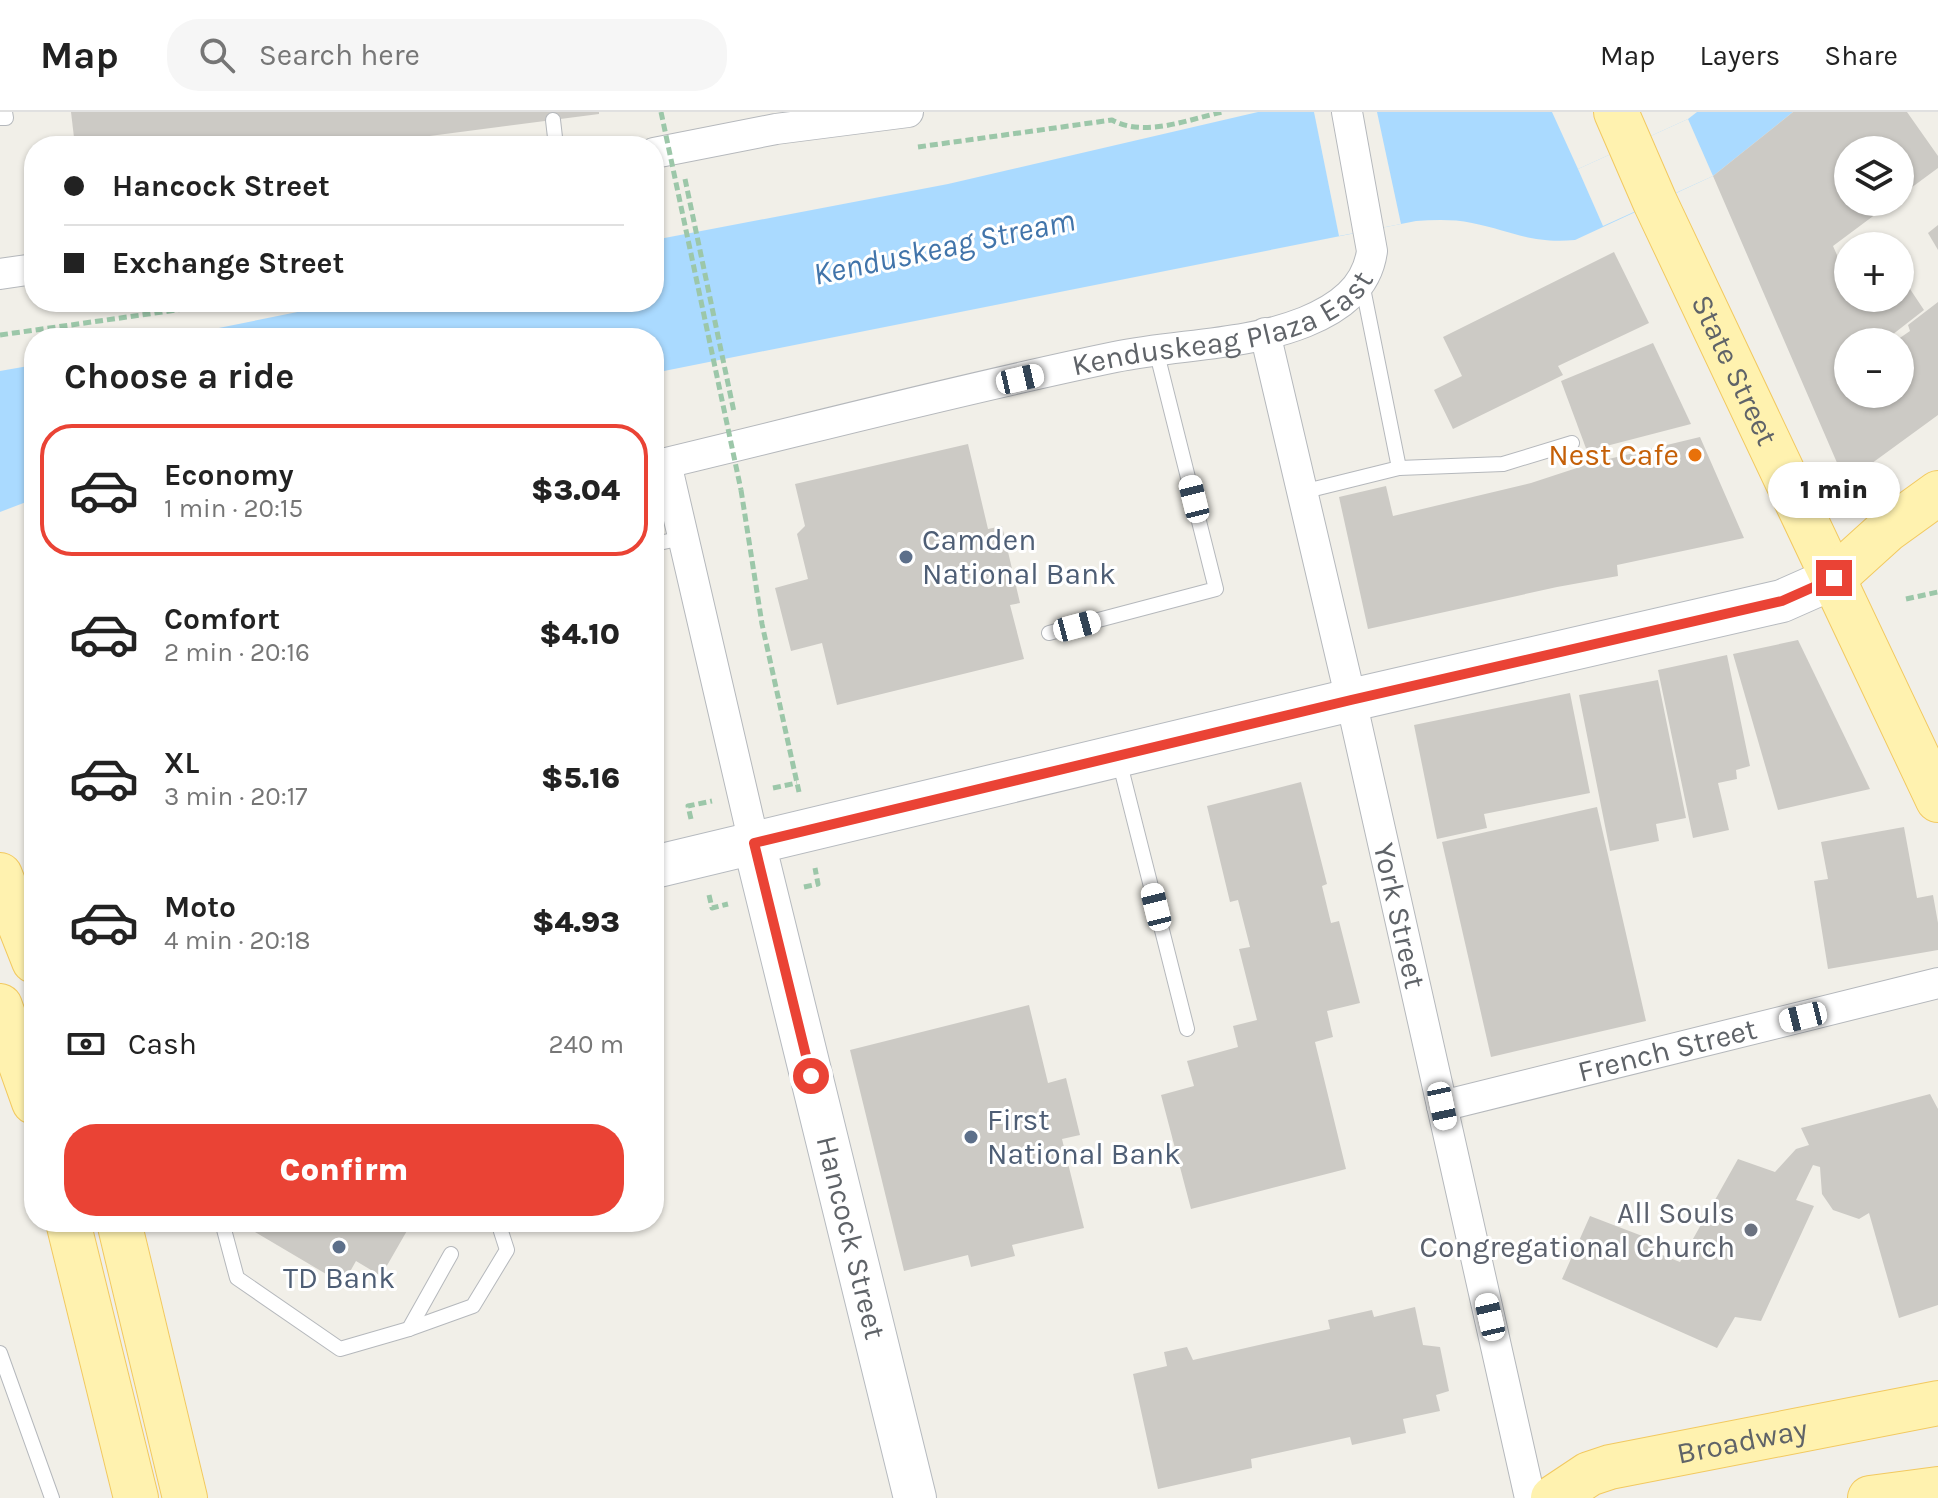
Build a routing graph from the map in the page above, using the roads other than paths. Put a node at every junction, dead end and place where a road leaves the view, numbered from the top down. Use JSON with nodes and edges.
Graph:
{"nodes":[{"id":1,"x":5,"y":112,"type":"edge"},
{"id":2,"x":908,"y":112,"type":"edge"},
{"id":3,"x":1347,"y":112,"type":"edge"},
{"id":4,"x":0,"y":118,"type":"edge"},
{"id":5,"x":553,"y":120,"type":"dead end"},
{"id":6,"x":1624,"y":128,"type":"edge"},
{"id":7,"x":555,"y":136,"type":"edge"},
{"id":8,"x":664,"y":151,"type":"edge"},
{"id":9,"x":24,"y":270,"type":"edge"},
{"id":10,"x":0,"y":274,"type":"edge"},
{"id":11,"x":1362,"y":283,"type":"junction"},
{"id":12,"x":1265,"y":333,"type":"junction"},
{"id":13,"x":1156,"y":350,"type":"junction"},
{"id":14,"x":1572,"y":443,"type":"dead end"},
{"id":15,"x":664,"y":462,"type":"edge"},
{"id":16,"x":1399,"y":468,"type":"junction"},
{"id":17,"x":664,"y":476,"type":"edge"},
{"id":18,"x":1302,"y":492,"type":"junction"},
{"id":19,"x":1938,"y":493,"type":"edge"},
{"id":20,"x":683,"y":538,"type":"junction"},
{"id":21,"x":664,"y":542,"type":"edge"},
{"id":22,"x":1834,"y":578,"type":"junction"},
{"id":23,"x":1049,"y":633,"type":"dead end"},
{"id":24,"x":1351,"y":700,"type":"junction"},
{"id":25,"x":1118,"y":756,"type":"junction"},
{"id":26,"x":1938,"y":800,"type":"edge"},
{"id":27,"x":754,"y":843,"type":"junction"},
{"id":28,"x":664,"y":865,"type":"edge"},
{"id":29,"x":0,"y":875,"type":"edge"},
{"id":30,"x":24,"y":936,"type":"edge"},
{"id":31,"x":1938,"y":983,"type":"edge"},
{"id":32,"x":1187,"y":1029,"type":"dead end"},
{"id":33,"x":1442,"y":1106,"type":"junction"},
{"id":34,"x":70,"y":1232,"type":"edge"},
{"id":35,"x":121,"y":1232,"type":"edge"},
{"id":36,"x":225,"y":1232,"type":"edge"},
{"id":37,"x":501,"y":1232,"type":"edge"},
{"id":38,"x":451,"y":1254,"type":"dead end"},
{"id":39,"x":409,"y":1329,"type":"junction"},
{"id":40,"x":0,"y":1353,"type":"edge"},
{"id":41,"x":1938,"y":1403,"type":"edge"},
{"id":42,"x":1938,"y":1489,"type":"edge"},
{"id":43,"x":52,"y":1498,"type":"edge"},
{"id":44,"x":136,"y":1498,"type":"edge"},
{"id":45,"x":185,"y":1498,"type":"edge"},
{"id":46,"x":915,"y":1498,"type":"edge"},
{"id":47,"x":1530,"y":1498,"type":"edge"},
{"id":48,"x":1553,"y":1498,"type":"edge"},
{"id":49,"x":1870,"y":1498,"type":"edge"}],
"edges":[{"from":1,"to":4,"type":"lane"},
{"from":2,"to":8,"type":"street"},
{"from":3,"to":11,"type":"street","name":"Kenduskeag Plaza East"},
{"from":5,"to":7,"type":"lane"},
{"from":6,"to":22,"type":"main road","name":"State Street"},
{"from":9,"to":10,"type":"street"},
{"from":11,"to":12,"type":"street","name":"Kenduskeag Plaza East"},
{"from":11,"to":16,"type":"lane"},
{"from":12,"to":13,"type":"street","name":"Kenduskeag Plaza East"},
{"from":12,"to":18,"type":"street","name":"York Street"},
{"from":13,"to":15,"type":"street","name":"Kenduskeag Plaza East"},
{"from":13,"to":23,"type":"lane"},
{"from":14,"to":16,"type":"lane"},
{"from":16,"to":18,"type":"lane"},
{"from":17,"to":20,"type":"street","name":"Hancock Street"},
{"from":18,"to":24,"type":"street","name":"York Street"},
{"from":19,"to":22,"type":"main road"},
{"from":20,"to":21,"type":"lane"},
{"from":20,"to":27,"type":"street","name":"Hancock Street"},
{"from":22,"to":24,"type":"street"},
{"from":22,"to":26,"type":"main road","name":"State Street"},
{"from":24,"to":25,"type":"street"},
{"from":24,"to":33,"type":"street","name":"York Street"},
{"from":25,"to":27,"type":"street"},
{"from":25,"to":32,"type":"lane"},
{"from":27,"to":28,"type":"street"},
{"from":27,"to":46,"type":"street","name":"Hancock Street"},
{"from":29,"to":30,"type":"main road"},
{"from":31,"to":33,"type":"street","name":"French Street"},
{"from":33,"to":47,"type":"street","name":"York Street"},
{"from":34,"to":44,"type":"main road"},
{"from":35,"to":45,"type":"main road"},
{"from":36,"to":39,"type":"lane"},
{"from":37,"to":39,"type":"lane"},
{"from":38,"to":39,"type":"lane"},
{"from":40,"to":43,"type":"lane"},
{"from":41,"to":48,"type":"main road","name":"Broadway"},
{"from":42,"to":49,"type":"main road"}]}
